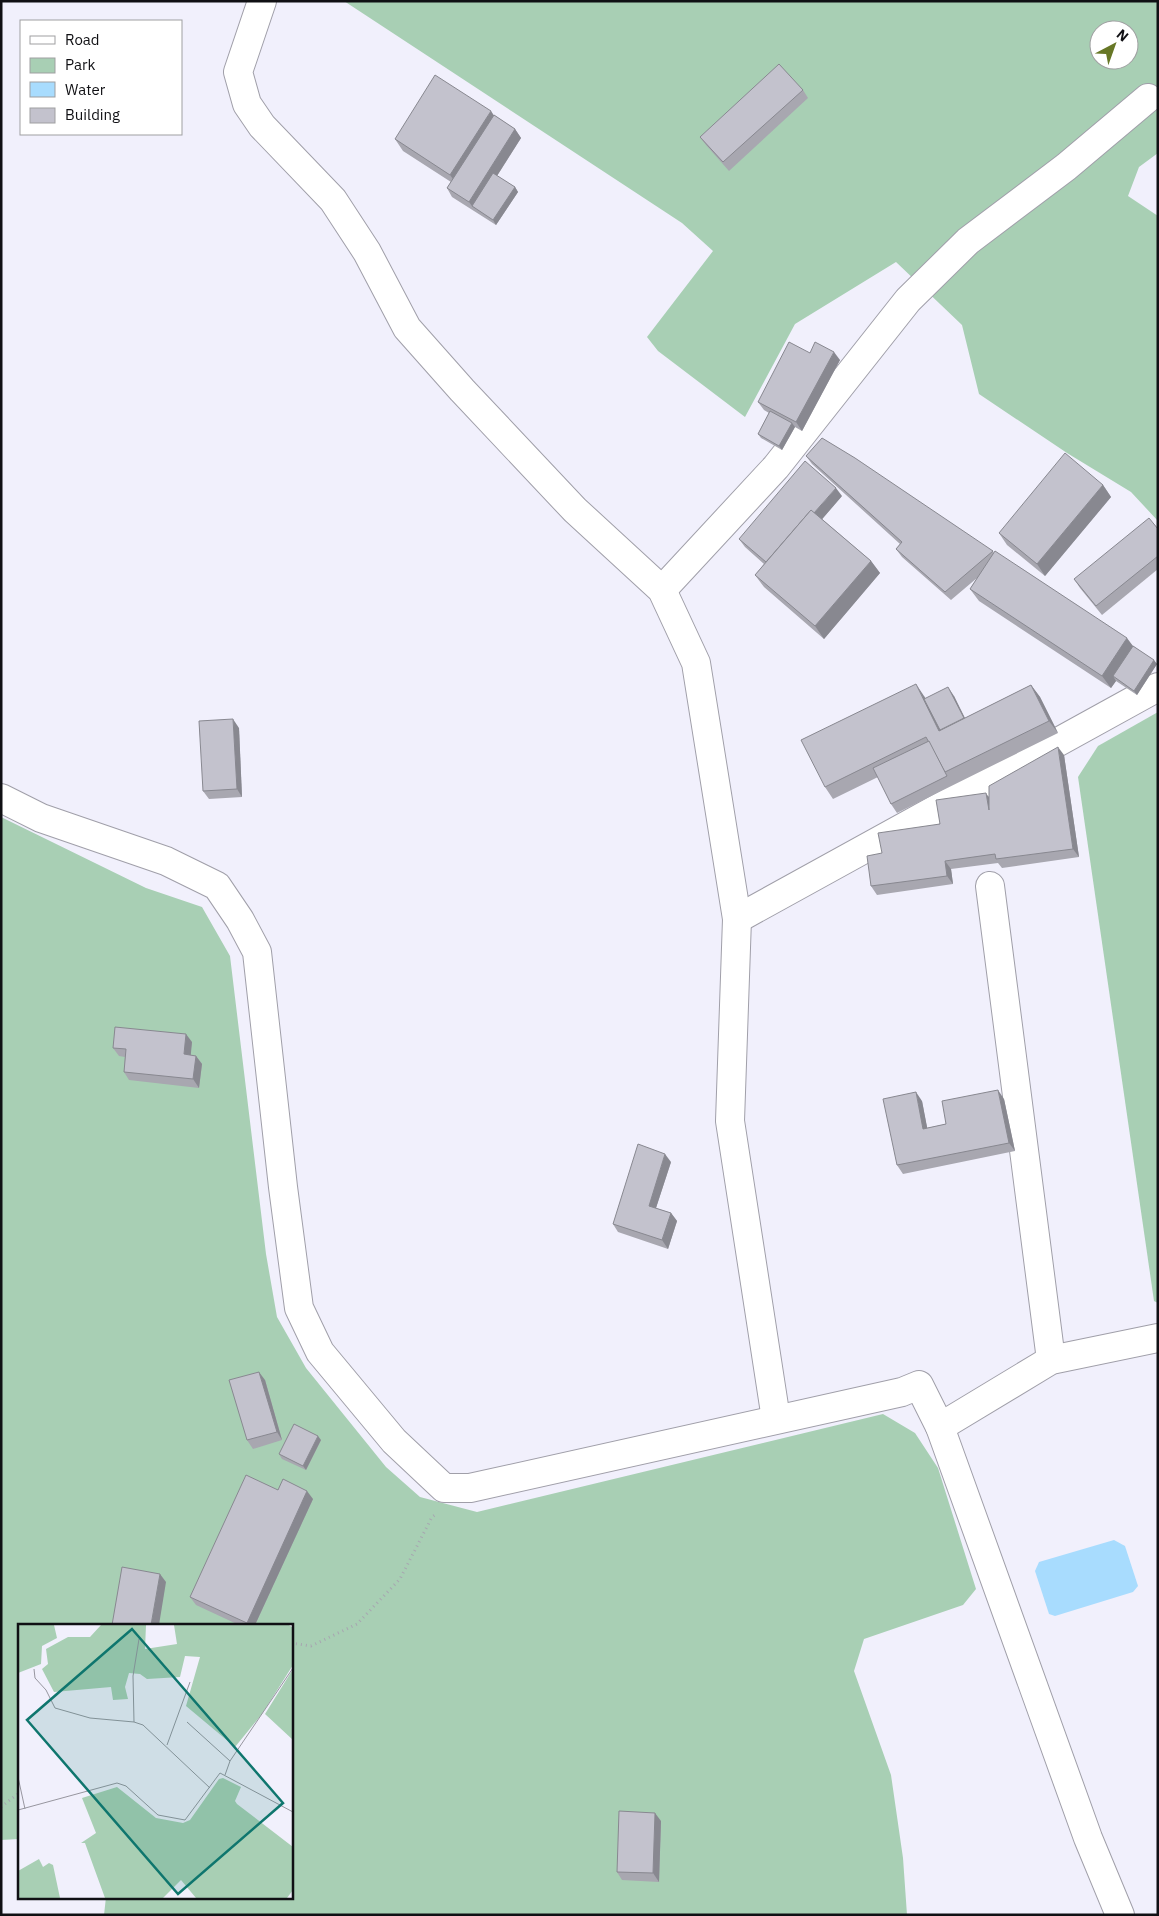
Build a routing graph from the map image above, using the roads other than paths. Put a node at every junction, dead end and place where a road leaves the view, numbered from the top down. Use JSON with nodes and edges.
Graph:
{"nodes":[{"id":1,"x":262,"y":1,"type":"edge"},
{"id":2,"x":1148,"y":98,"type":"dead end"},
{"id":3,"x":662,"y":590,"type":"junction"},
{"id":4,"x":1158,"y":687,"type":"edge"},
{"id":5,"x":1,"y":798,"type":"edge"},
{"id":6,"x":990,"y":886,"type":"dead end"},
{"id":7,"x":737,"y":919,"type":"junction"},
{"id":8,"x":1158,"y":1338,"type":"edge"},
{"id":9,"x":1051,"y":1360,"type":"junction"},
{"id":10,"x":776,"y":1419,"type":"junction"},
{"id":11,"x":940,"y":1426,"type":"junction"},
{"id":12,"x":1120,"y":1915,"type":"edge"}],
"edges":[{"from":1,"to":3,"type":"street"},
{"from":2,"to":3,"type":"street"},
{"from":3,"to":7,"type":"street"},
{"from":4,"to":7,"type":"street"},
{"from":5,"to":10,"type":"street"},
{"from":6,"to":9,"type":"street"},
{"from":7,"to":10,"type":"street"},
{"from":8,"to":9,"type":"street"},
{"from":9,"to":11,"type":"street"},
{"from":10,"to":11,"type":"street"},
{"from":11,"to":12,"type":"street"}]}
